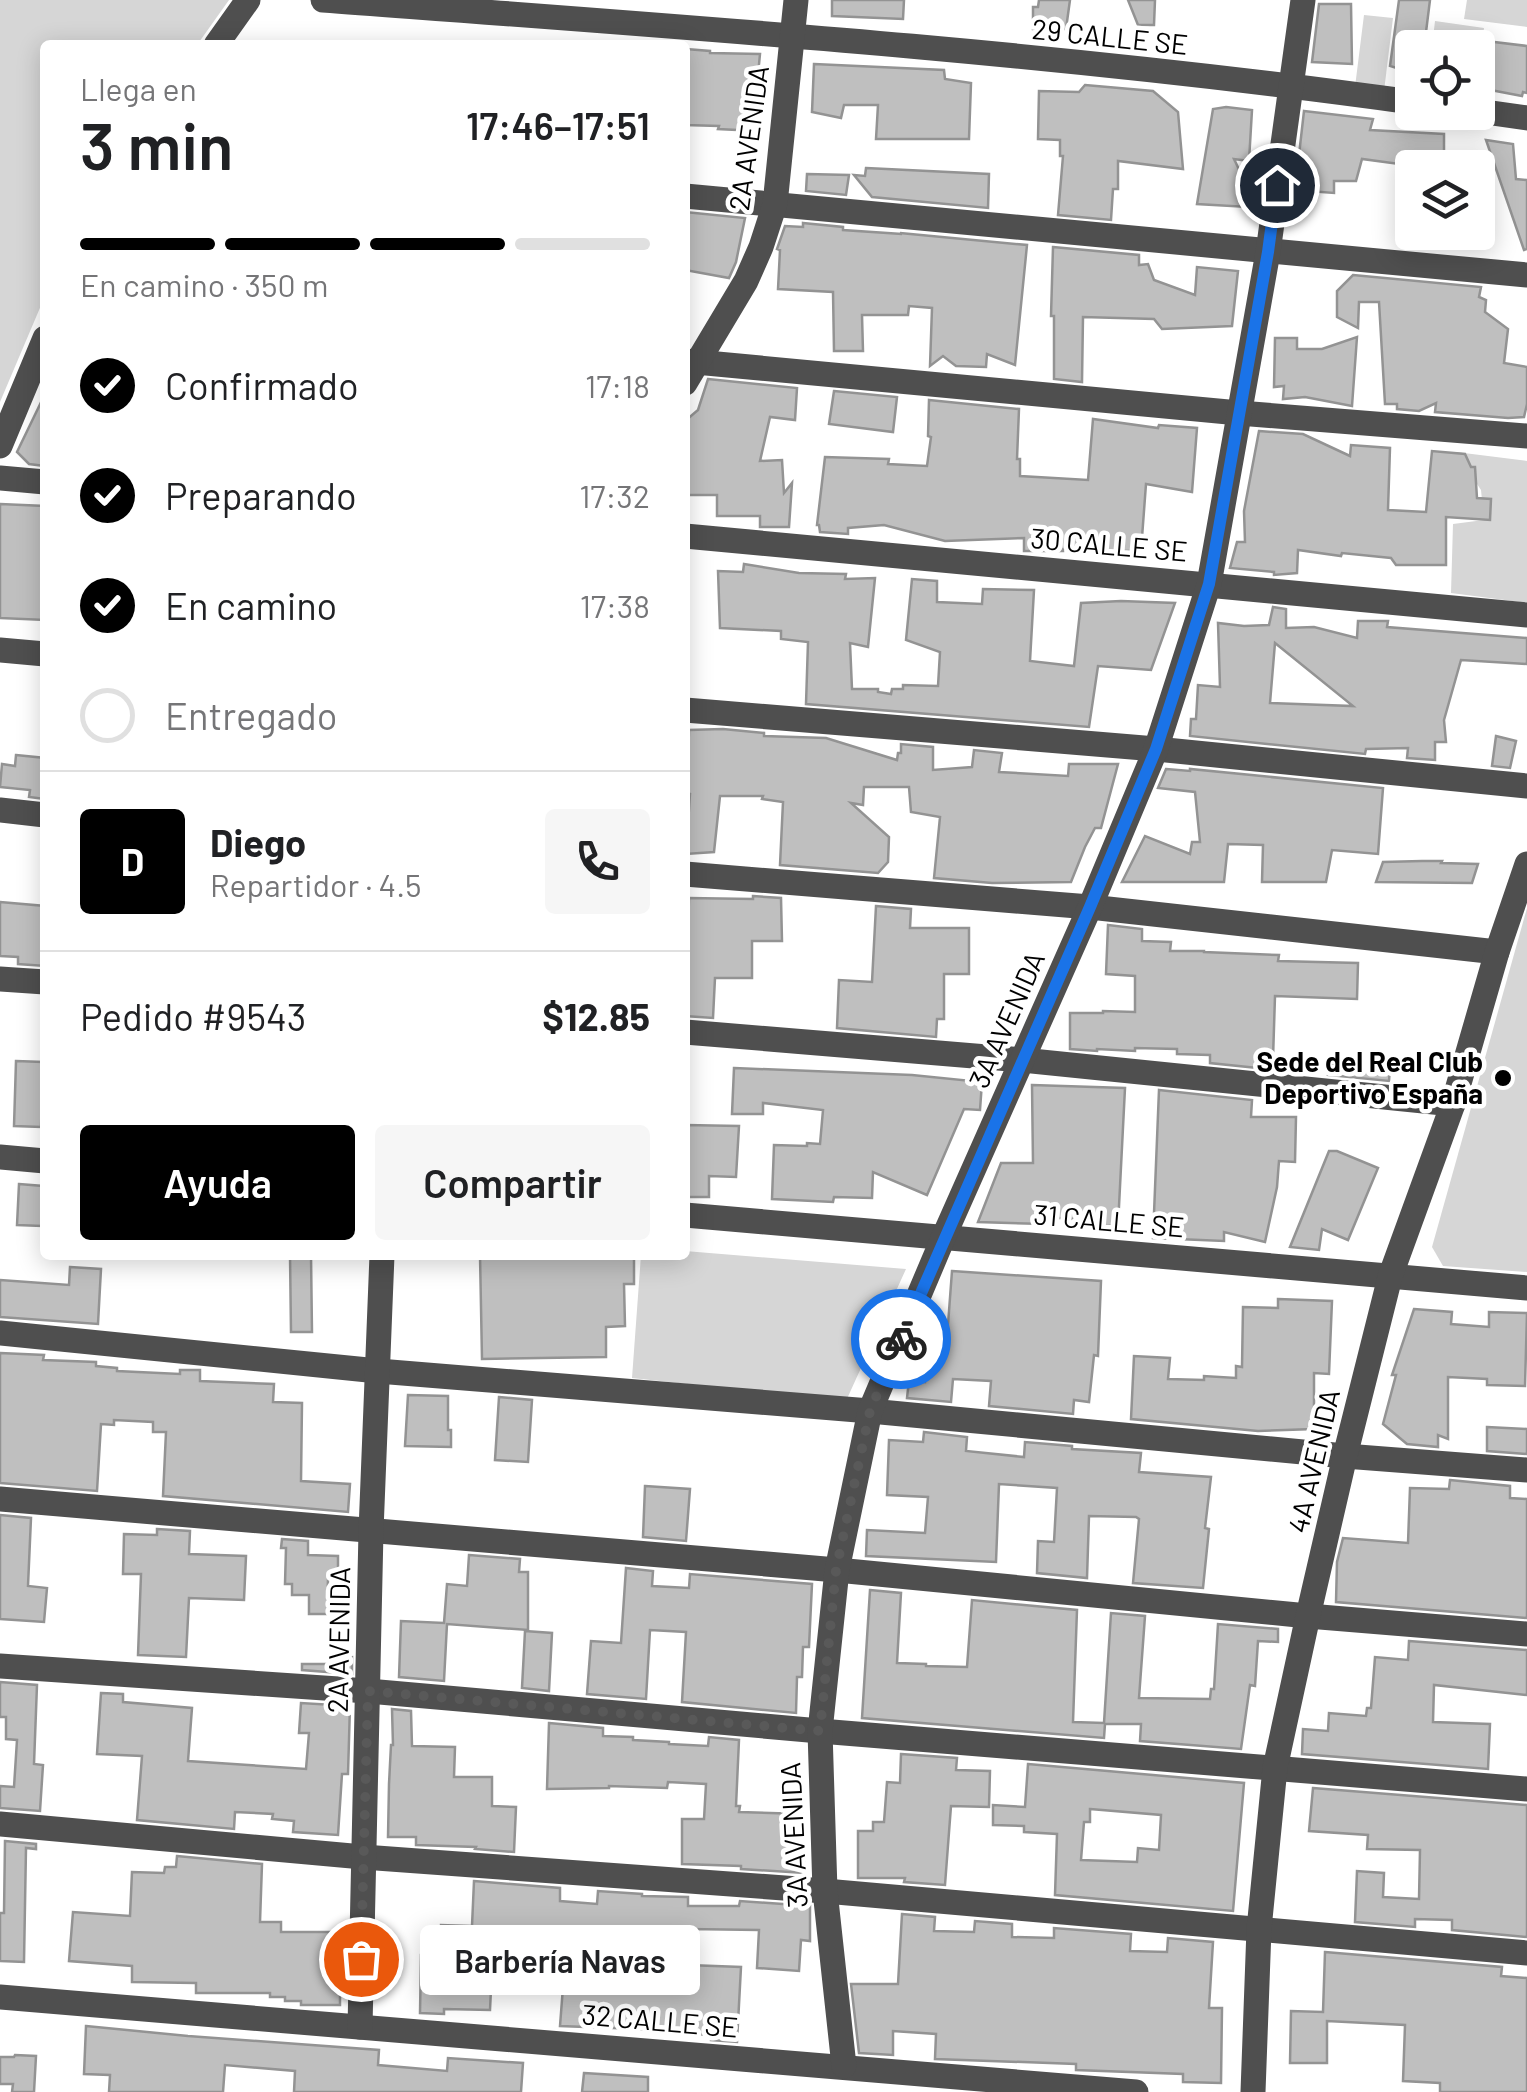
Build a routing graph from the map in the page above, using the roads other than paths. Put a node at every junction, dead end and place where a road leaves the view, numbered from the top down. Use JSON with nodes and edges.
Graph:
{"nodes":[{"id":1,"x":248,"y":0,"type":"edge"},
{"id":2,"x":323,"y":0,"type":"edge"},
{"id":3,"x":796,"y":0,"type":"edge"},
{"id":4,"x":1304,"y":0,"type":"edge"},
{"id":5,"x":792,"y":35,"type":"junction"},
{"id":6,"x":220,"y":40,"type":"edge"},
{"id":7,"x":1291,"y":85,"type":"junction"},
{"id":8,"x":1395,"y":100,"type":"edge"},
{"id":9,"x":1495,"y":113,"type":"edge"},
{"id":10,"x":1527,"y":118,"type":"edge"},
{"id":11,"x":690,"y":196,"type":"edge"},
{"id":12,"x":774,"y":204,"type":"junction"},
{"id":13,"x":1268,"y":252,"type":"junction"},
{"id":14,"x":1527,"y":275,"type":"edge"},
{"id":15,"x":40,"y":350,"type":"edge"},
{"id":16,"x":690,"y":366,"type":"edge"},
{"id":17,"x":690,"y":368,"type":"edge"},
{"id":18,"x":1239,"y":413,"type":"junction"},
{"id":19,"x":1527,"y":436,"type":"edge"},
{"id":20,"x":0,"y":446,"type":"edge"},
{"id":21,"x":0,"y":478,"type":"edge"},
{"id":22,"x":40,"y":482,"type":"edge"},
{"id":23,"x":690,"y":536,"type":"edge"},
{"id":24,"x":1209,"y":584,"type":"junction"},
{"id":25,"x":1527,"y":615,"type":"edge"},
{"id":26,"x":0,"y":650,"type":"edge"},
{"id":27,"x":40,"y":654,"type":"edge"},
{"id":28,"x":690,"y":710,"type":"edge"},
{"id":29,"x":1156,"y":749,"type":"junction"},
{"id":30,"x":1527,"y":786,"type":"edge"},
{"id":31,"x":0,"y":810,"type":"edge"},
{"id":32,"x":40,"y":814,"type":"edge"},
{"id":33,"x":1527,"y":864,"type":"edge"},
{"id":34,"x":690,"y":874,"type":"edge"},
{"id":35,"x":1090,"y":907,"type":"junction"},
{"id":36,"x":1497,"y":952,"type":"junction"},
{"id":37,"x":0,"y":979,"type":"edge"},
{"id":38,"x":40,"y":982,"type":"edge"},
{"id":39,"x":690,"y":1032,"type":"edge"},
{"id":40,"x":1022,"y":1060,"type":"junction"},
{"id":41,"x":1453,"y":1104,"type":"junction"},
{"id":42,"x":0,"y":1157,"type":"edge"},
{"id":43,"x":40,"y":1161,"type":"edge"},
{"id":44,"x":690,"y":1215,"type":"edge"},
{"id":45,"x":944,"y":1236,"type":"junction"},
{"id":46,"x":382,"y":1260,"type":"edge"},
{"id":47,"x":1390,"y":1277,"type":"junction"},
{"id":48,"x":1527,"y":1288,"type":"edge"},
{"id":49,"x":0,"y":1334,"type":"edge"},
{"id":50,"x":378,"y":1371,"type":"junction"},
{"id":51,"x":870,"y":1411,"type":"junction"},
{"id":52,"x":1345,"y":1456,"type":"junction"},
{"id":53,"x":1527,"y":1470,"type":"edge"},
{"id":54,"x":0,"y":1498,"type":"edge"},
{"id":55,"x":371,"y":1531,"type":"junction"},
{"id":56,"x":836,"y":1570,"type":"junction"},
{"id":57,"x":1308,"y":1616,"type":"junction"},
{"id":58,"x":1527,"y":1634,"type":"edge"},
{"id":59,"x":0,"y":1666,"type":"edge"},
{"id":60,"x":368,"y":1691,"type":"junction"},
{"id":61,"x":820,"y":1731,"type":"junction"},
{"id":62,"x":1275,"y":1768,"type":"junction"},
{"id":63,"x":1527,"y":1789,"type":"edge"},
{"id":64,"x":0,"y":1824,"type":"edge"},
{"id":65,"x":363,"y":1857,"type":"junction"},
{"id":66,"x":825,"y":1891,"type":"junction"},
{"id":67,"x":1260,"y":1929,"type":"junction"},
{"id":68,"x":1527,"y":1953,"type":"edge"},
{"id":69,"x":0,"y":1997,"type":"edge"},
{"id":70,"x":360,"y":2027,"type":"junction"},
{"id":71,"x":844,"y":2066,"type":"junction"},
{"id":72,"x":1136,"y":2092,"type":"edge"},
{"id":73,"x":1253,"y":2092,"type":"edge"}],
"edges":[{"from":1,"to":6,"type":"street"},
{"from":2,"to":5,"type":"street","name":"29 CALLE SE"},
{"from":3,"to":5,"type":"street","name":"2A AVENIDA"},
{"from":4,"to":7,"type":"street","name":"3A AVENIDA"},
{"from":5,"to":7,"type":"street","name":"29 CALLE SE"},
{"from":5,"to":12,"type":"street","name":"2A AVENIDA"},
{"from":7,"to":8,"type":"street","name":"29 CALLE SE"},
{"from":7,"to":13,"type":"street","name":"3A AVENIDA"},
{"from":9,"to":10,"type":"street"},
{"from":11,"to":12,"type":"street"},
{"from":12,"to":13,"type":"street"},
{"from":12,"to":16,"type":"street","name":"2A AVENIDA"},
{"from":13,"to":14,"type":"street"},
{"from":13,"to":18,"type":"street","name":"3A AVENIDA"},
{"from":15,"to":20,"type":"street"},
{"from":17,"to":18,"type":"street"},
{"from":18,"to":19,"type":"street"},
{"from":18,"to":24,"type":"street","name":"3A AVENIDA"},
{"from":21,"to":22,"type":"street"},
{"from":23,"to":24,"type":"street","name":"30 CALLE SE"},
{"from":24,"to":25,"type":"street","name":"30 CALLE SE"},
{"from":24,"to":29,"type":"street","name":"3A AVENIDA"},
{"from":26,"to":27,"type":"street"},
{"from":28,"to":29,"type":"street"},
{"from":29,"to":30,"type":"street"},
{"from":29,"to":35,"type":"street","name":"3A AVENIDA"},
{"from":31,"to":32,"type":"street"},
{"from":33,"to":36,"type":"street","name":"4A AVENIDA"},
{"from":34,"to":35,"type":"street"},
{"from":35,"to":36,"type":"street"},
{"from":35,"to":40,"type":"street","name":"3A AVENIDA"},
{"from":36,"to":41,"type":"street","name":"4A AVENIDA"},
{"from":37,"to":38,"type":"street"},
{"from":39,"to":40,"type":"street"},
{"from":40,"to":41,"type":"street"},
{"from":40,"to":45,"type":"street","name":"3A AVENIDA"},
{"from":41,"to":47,"type":"street","name":"4A AVENIDA"},
{"from":42,"to":43,"type":"street"},
{"from":44,"to":45,"type":"street","name":"31 CALLE SE"},
{"from":45,"to":47,"type":"street","name":"31 CALLE SE"},
{"from":45,"to":51,"type":"street","name":"3A AVENIDA"},
{"from":46,"to":50,"type":"street","name":"2A AVENIDA"},
{"from":47,"to":48,"type":"street","name":"31 CALLE SE"},
{"from":47,"to":52,"type":"street","name":"4A AVENIDA"},
{"from":49,"to":50,"type":"street"},
{"from":50,"to":51,"type":"street"},
{"from":50,"to":55,"type":"street","name":"2A AVENIDA"},
{"from":51,"to":52,"type":"street"},
{"from":51,"to":56,"type":"street","name":"3A AVENIDA"},
{"from":52,"to":53,"type":"street"},
{"from":52,"to":57,"type":"street","name":"4A AVENIDA"},
{"from":54,"to":55,"type":"street"},
{"from":55,"to":56,"type":"street"},
{"from":55,"to":60,"type":"street","name":"2A AVENIDA"},
{"from":56,"to":57,"type":"street"},
{"from":56,"to":61,"type":"street","name":"3A AVENIDA"},
{"from":57,"to":58,"type":"street"},
{"from":57,"to":62,"type":"street","name":"4A AVENIDA"},
{"from":59,"to":60,"type":"street"},
{"from":60,"to":61,"type":"street"},
{"from":60,"to":65,"type":"street","name":"2A AVENIDA"},
{"from":61,"to":62,"type":"street"},
{"from":61,"to":66,"type":"street","name":"3A AVENIDA"},
{"from":62,"to":63,"type":"street"},
{"from":62,"to":67,"type":"street","name":"4A AVENIDA"},
{"from":64,"to":65,"type":"street"},
{"from":65,"to":66,"type":"street"},
{"from":65,"to":70,"type":"street","name":"2A AVENIDA"},
{"from":66,"to":67,"type":"street"},
{"from":66,"to":71,"type":"street","name":"3A AVENIDA"},
{"from":67,"to":68,"type":"street"},
{"from":67,"to":73,"type":"street","name":"4A AVENIDA"},
{"from":69,"to":70,"type":"street","name":"32 CALLE SE"},
{"from":70,"to":71,"type":"street","name":"32 CALLE SE"},
{"from":71,"to":72,"type":"street","name":"32 CALLE SE"}]}
